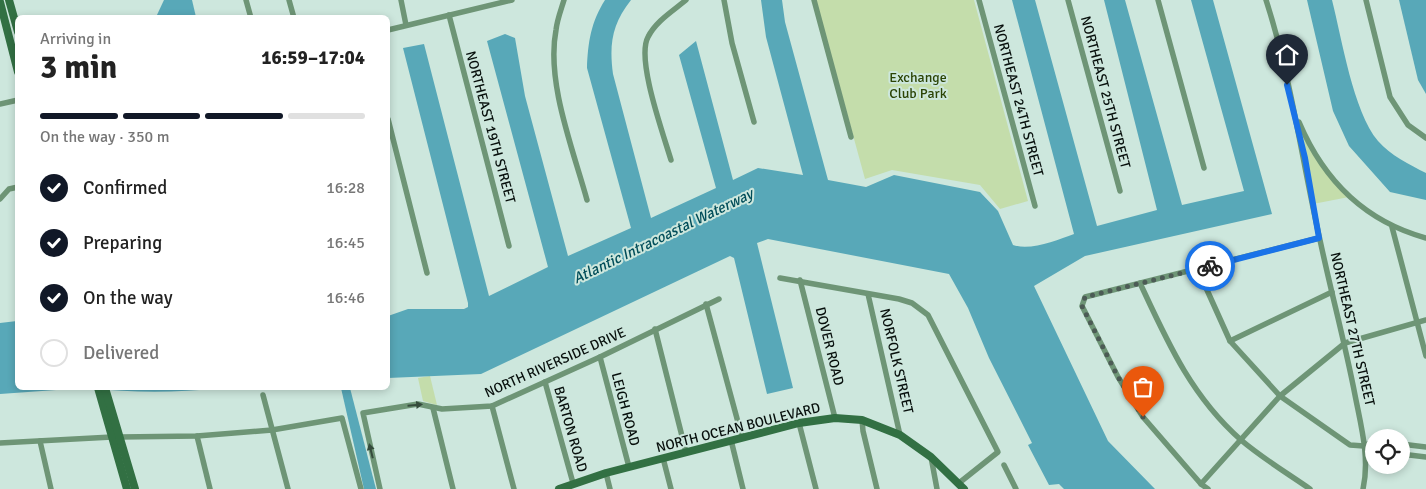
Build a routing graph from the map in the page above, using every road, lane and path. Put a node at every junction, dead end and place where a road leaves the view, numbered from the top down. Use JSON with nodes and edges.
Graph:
{"nodes":[{"id":1,"x":9,"y":0,"type":"edge"},
{"id":2,"x":246,"y":0,"type":"edge"},
{"id":3,"x":289,"y":0,"type":"edge"},
{"id":4,"x":400,"y":0,"type":"edge"},
{"id":5,"x":512,"y":0,"type":"edge"},
{"id":6,"x":564,"y":0,"type":"edge"},
{"id":7,"x":686,"y":0,"type":"edge"},
{"id":8,"x":724,"y":0,"type":"edge"},
{"id":9,"x":814,"y":0,"type":"edge"},
{"id":10,"x":979,"y":0,"type":"edge"},
{"id":11,"x":1068,"y":0,"type":"edge"},
{"id":12,"x":1158,"y":0,"type":"edge"},
{"id":13,"x":1266,"y":0,"type":"edge"},
{"id":14,"x":1366,"y":0,"type":"edge"},
{"id":15,"x":0,"y":2,"type":"edge"},
{"id":16,"x":12,"y":10,"type":"junction"},
{"id":17,"x":250,"y":15,"type":"edge"},
{"id":18,"x":293,"y":15,"type":"edge"},
{"id":19,"x":449,"y":15,"type":"junction"},
{"id":20,"x":15,"y":21,"type":"edge"},
{"id":21,"x":3,"y":24,"type":"edge"},
{"id":22,"x":406,"y":25,"type":"junction"},
{"id":23,"x":390,"y":29,"type":"edge"},
{"id":24,"x":15,"y":62,"type":"edge"},
{"id":25,"x":15,"y":101,"type":"edge"},
{"id":26,"x":0,"y":104,"type":"edge"},
{"id":27,"x":1291,"y":104,"type":"junction"},
{"id":28,"x":754,"y":122,"type":"dead end"},
{"id":29,"x":390,"y":127,"type":"edge"},
{"id":30,"x":851,"y":137,"type":"dead end"},
{"id":31,"x":1426,"y":138,"type":"edge"},
{"id":32,"x":671,"y":160,"type":"dead end"},
{"id":33,"x":1204,"y":168,"type":"dead end"},
{"id":34,"x":15,"y":188,"type":"edge"},
{"id":35,"x":1120,"y":191,"type":"dead end"},
{"id":36,"x":0,"y":199,"type":"edge"},
{"id":37,"x":587,"y":200,"type":"dead end"},
{"id":38,"x":1036,"y":206,"type":"dead end"},
{"id":39,"x":1392,"y":227,"type":"junction"},
{"id":40,"x":1319,"y":238,"type":"junction"},
{"id":41,"x":1426,"y":238,"type":"edge"},
{"id":42,"x":509,"y":246,"type":"dead end"},
{"id":43,"x":1198,"y":270,"type":"junction"},
{"id":44,"x":427,"y":273,"type":"dead end"},
{"id":45,"x":780,"y":278,"type":"dead end"},
{"id":46,"x":800,"y":280,"type":"junction"},
{"id":47,"x":1140,"y":283,"type":"junction"},
{"id":48,"x":1332,"y":292,"type":"junction"},
{"id":49,"x":868,"y":294,"type":"junction"},
{"id":50,"x":719,"y":299,"type":"dead end"},
{"id":51,"x":706,"y":304,"type":"junction"},
{"id":52,"x":1426,"y":320,"type":"edge"},
{"id":53,"x":1417,"y":323,"type":"junction"},
{"id":54,"x":655,"y":329,"type":"junction"},
{"id":55,"x":1230,"y":341,"type":"junction"},
{"id":56,"x":1344,"y":343,"type":"junction"},
{"id":57,"x":1426,"y":356,"type":"edge"},
{"id":58,"x":600,"y":357,"type":"junction"},
{"id":59,"x":545,"y":382,"type":"junction"},
{"id":60,"x":102,"y":390,"type":"edge"},
{"id":61,"x":263,"y":396,"type":"dead end"},
{"id":62,"x":1280,"y":396,"type":"junction"},
{"id":63,"x":492,"y":406,"type":"junction"},
{"id":64,"x":433,"y":408,"type":"junction"},
{"id":65,"x":835,"y":418,"type":"junction"},
{"id":66,"x":862,"y":420,"type":"junction"},
{"id":67,"x":799,"y":423,"type":"junction"},
{"id":68,"x":272,"y":430,"type":"junction"},
{"id":69,"x":900,"y":435,"type":"junction"},
{"id":70,"x":196,"y":436,"type":"junction"},
{"id":71,"x":116,"y":437,"type":"junction"},
{"id":72,"x":742,"y":437,"type":"junction"},
{"id":73,"x":731,"y":440,"type":"junction"},
{"id":74,"x":1241,"y":440,"type":"junction"},
{"id":75,"x":40,"y":441,"type":"junction"},
{"id":76,"x":0,"y":443,"type":"edge"},
{"id":77,"x":1410,"y":445,"type":"edge"},
{"id":78,"x":1364,"y":446,"type":"junction"},
{"id":79,"x":1426,"y":447,"type":"edge"},
{"id":80,"x":686,"y":452,"type":"junction"},
{"id":81,"x":1410,"y":455,"type":"edge"},
{"id":82,"x":1426,"y":456,"type":"edge"},
{"id":83,"x":931,"y":457,"type":"junction"},
{"id":84,"x":663,"y":458,"type":"junction"},
{"id":85,"x":1004,"y":466,"type":"dead end"},
{"id":86,"x":628,"y":467,"type":"junction"},
{"id":87,"x":606,"y":473,"type":"junction"},
{"id":88,"x":573,"y":483,"type":"junction"},
{"id":89,"x":1201,"y":484,"type":"junction"},
{"id":90,"x":962,"y":486,"type":"edge"},
{"id":91,"x":52,"y":489,"type":"edge"},
{"id":92,"x":127,"y":489,"type":"edge"},
{"id":93,"x":135,"y":489,"type":"edge"},
{"id":94,"x":210,"y":489,"type":"edge"},
{"id":95,"x":288,"y":489,"type":"edge"},
{"id":96,"x":361,"y":489,"type":"edge"},
{"id":97,"x":380,"y":489,"type":"edge"},
{"id":98,"x":453,"y":489,"type":"edge"},
{"id":99,"x":514,"y":489,"type":"edge"},
{"id":100,"x":559,"y":489,"type":"edge"},
{"id":101,"x":610,"y":489,"type":"edge"},
{"id":102,"x":671,"y":489,"type":"edge"},
{"id":103,"x":744,"y":489,"type":"edge"},
{"id":104,"x":816,"y":489,"type":"edge"},
{"id":105,"x":877,"y":489,"type":"edge"},
{"id":106,"x":937,"y":489,"type":"edge"},
{"id":107,"x":1016,"y":489,"type":"edge"},
{"id":108,"x":1208,"y":489,"type":"edge"},
{"id":109,"x":1310,"y":489,"type":"edge"},
{"id":110,"x":1363,"y":489,"type":"edge"}],
"edges":[{"from":1,"to":16,"type":"main road"},
{"from":2,"to":17,"type":"street"},
{"from":3,"to":18,"type":"street"},
{"from":4,"to":22,"type":"street"},
{"from":5,"to":19,"type":"street"},
{"from":6,"to":37,"type":"street"},
{"from":7,"to":32,"type":"street"},
{"from":8,"to":28,"type":"street"},
{"from":9,"to":30,"type":"street"},
{"from":10,"to":38,"type":"street","name":"NORTHEAST 24TH STREET"},
{"from":11,"to":35,"type":"street","name":"NORTHEAST 25TH STREET"},
{"from":12,"to":33,"type":"street"},
{"from":13,"to":27,"type":"street","name":"NORTHEAST 27TH STREET"},
{"from":14,"to":31,"type":"street"},
{"from":15,"to":21,"type":"main road"},
{"from":16,"to":20,"type":"main road"},
{"from":16,"to":21,"type":"main road"},
{"from":19,"to":22,"type":"street"},
{"from":19,"to":42,"type":"street","name":"NORTHEAST 19TH STREET"},
{"from":21,"to":24,"type":"main road"},
{"from":22,"to":23,"type":"street"},
{"from":25,"to":26,"type":"street"},
{"from":27,"to":39,"type":"street"},
{"from":27,"to":40,"type":"street","name":"NORTHEAST 27TH STREET"},
{"from":29,"to":44,"type":"street"},
{"from":34,"to":36,"type":"street"},
{"from":39,"to":41,"type":"street"},
{"from":39,"to":53,"type":"street"},
{"from":40,"to":43,"type":"street"},
{"from":40,"to":48,"type":"street","name":"NORTHEAST 27TH STREET"},
{"from":43,"to":47,"type":"street"},
{"from":43,"to":55,"type":"street"},
{"from":45,"to":46,"type":"street"},
{"from":46,"to":49,"type":"street"},
{"from":46,"to":65,"type":"street","name":"DOVER ROAD"},
{"from":47,"to":74,"type":"street"},
{"from":47,"to":89,"type":"street"},
{"from":48,"to":55,"type":"street"},
{"from":48,"to":56,"type":"street","name":"NORTHEAST 27TH STREET"},
{"from":49,"to":69,"type":"street","name":"NORFOLK STREET"},
{"from":49,"to":90,"type":"street"},
{"from":50,"to":51,"type":"street","name":"NORTH RIVERSIDE DRIVE"},
{"from":51,"to":54,"type":"street","name":"NORTH RIVERSIDE DRIVE"},
{"from":51,"to":72,"type":"street"},
{"from":52,"to":53,"type":"street"},
{"from":53,"to":56,"type":"street"},
{"from":53,"to":57,"type":"street"},
{"from":54,"to":58,"type":"street","name":"NORTH RIVERSIDE DRIVE"},
{"from":54,"to":80,"type":"street"},
{"from":55,"to":62,"type":"street"},
{"from":56,"to":62,"type":"street"},
{"from":56,"to":78,"type":"street","name":"NORTHEAST 27TH STREET"},
{"from":58,"to":59,"type":"street","name":"NORTH RIVERSIDE DRIVE"},
{"from":58,"to":86,"type":"street","name":"LEIGH ROAD"},
{"from":59,"to":63,"type":"street","name":"NORTH RIVERSIDE DRIVE"},
{"from":59,"to":88,"type":"street","name":"BARTON ROAD"},
{"from":60,"to":71,"type":"main road"},
{"from":61,"to":68,"type":"street"},
{"from":62,"to":74,"type":"street"},
{"from":62,"to":78,"type":"street"},
{"from":63,"to":64,"type":"street","name":"NORTH RIVERSIDE DRIVE"},
{"from":63,"to":99,"type":"street"},
{"from":97,"to":64,"type":"street","name":"NORTH RIVERSIDE DRIVE","one_way":true},
{"from":64,"to":98,"type":"street"},
{"from":65,"to":66,"type":"main road","name":"NORTH OCEAN BOULEVARD"},
{"from":65,"to":67,"type":"main road","name":"NORTH OCEAN BOULEVARD"},
{"from":66,"to":69,"type":"main road","name":"NORTH OCEAN BOULEVARD"},
{"from":66,"to":105,"type":"street"},
{"from":67,"to":72,"type":"main road","name":"NORTH OCEAN BOULEVARD"},
{"from":67,"to":104,"type":"street"},
{"from":68,"to":70,"type":"street"},
{"from":68,"to":95,"type":"street"},
{"from":68,"to":96,"type":"street"},
{"from":69,"to":83,"type":"main road","name":"NORTH OCEAN BOULEVARD"},
{"from":70,"to":71,"type":"street"},
{"from":70,"to":94,"type":"street"},
{"from":71,"to":75,"type":"street"},
{"from":71,"to":92,"type":"main road"},
{"from":71,"to":93,"type":"main road"},
{"from":72,"to":73,"type":"main road","name":"NORTH OCEAN BOULEVARD"},
{"from":73,"to":80,"type":"main road","name":"NORTH OCEAN BOULEVARD"},
{"from":73,"to":103,"type":"street"},
{"from":74,"to":89,"type":"street"},
{"from":74,"to":109,"type":"street"},
{"from":75,"to":76,"type":"street"},
{"from":75,"to":91,"type":"street"},
{"from":77,"to":79,"type":"street"},
{"from":78,"to":110,"type":"street","name":"NORTHEAST 27TH STREET"},
{"from":80,"to":84,"type":"main road","name":"NORTH OCEAN BOULEVARD"},
{"from":81,"to":82,"type":"street"},
{"from":83,"to":90,"type":"main road","name":"NORTH OCEAN BOULEVARD"},
{"from":83,"to":106,"type":"street"},
{"from":84,"to":86,"type":"main road","name":"NORTH OCEAN BOULEVARD"},
{"from":84,"to":102,"type":"street"},
{"from":85,"to":107,"type":"street"},
{"from":86,"to":87,"type":"main road","name":"NORTH OCEAN BOULEVARD"},
{"from":87,"to":88,"type":"main road","name":"NORTH OCEAN BOULEVARD"},
{"from":87,"to":101,"type":"street"},
{"from":88,"to":100,"type":"main road","name":"NORTH OCEAN BOULEVARD"},
{"from":89,"to":108,"type":"street"}]}
